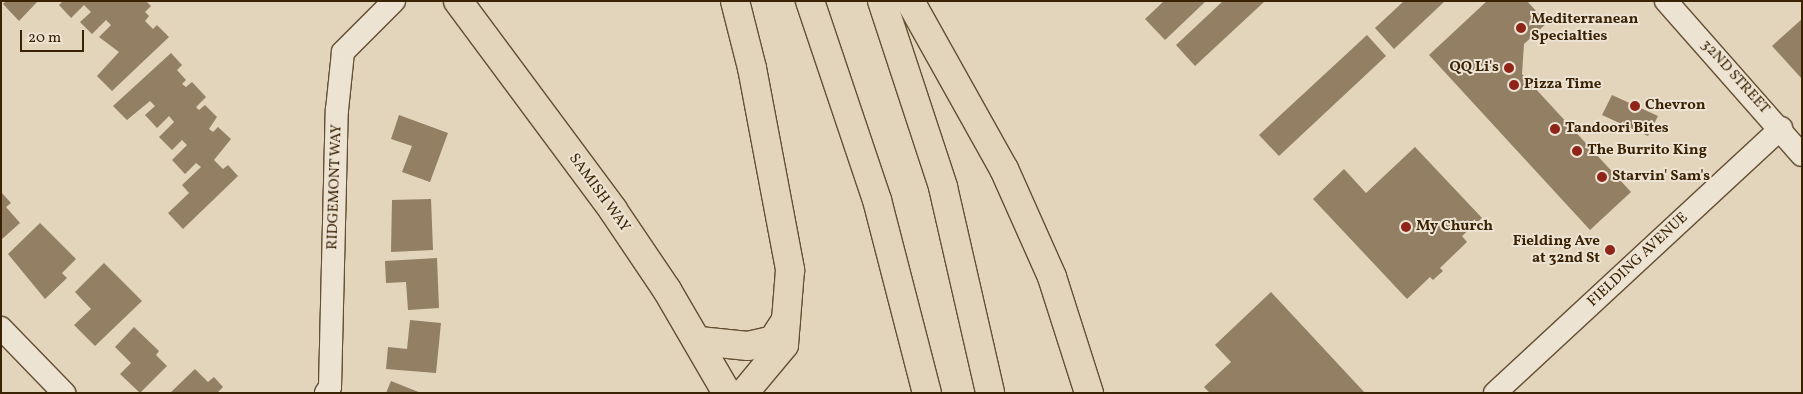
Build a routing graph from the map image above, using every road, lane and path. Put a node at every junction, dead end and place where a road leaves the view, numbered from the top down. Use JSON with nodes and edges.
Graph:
{"nodes":[{"id":1,"x":394,"y":1,"type":"edge"},
{"id":2,"x":458,"y":1,"type":"edge"},
{"id":3,"x":735,"y":1,"type":"edge"},
{"id":4,"x":810,"y":1,"type":"edge"},
{"id":5,"x":882,"y":1,"type":"edge"},
{"id":6,"x":910,"y":1,"type":"edge"},
{"id":7,"x":1666,"y":1,"type":"edge"},
{"id":8,"x":1781,"y":128,"type":"junction"},
{"id":9,"x":1802,"y":156,"type":"edge"},
{"id":10,"x":786,"y":320,"type":"junction"},
{"id":11,"x":5,"y":338,"type":"edge"},
{"id":12,"x":699,"y":341,"type":"junction"},
{"id":13,"x":64,"y":393,"type":"edge"},
{"id":14,"x":326,"y":393,"type":"edge"},
{"id":15,"x":727,"y":393,"type":"edge"},
{"id":16,"x":744,"y":393,"type":"edge"},
{"id":17,"x":927,"y":393,"type":"edge"},
{"id":18,"x":990,"y":393,"type":"edge"},
{"id":19,"x":1089,"y":393,"type":"edge"},
{"id":20,"x":1495,"y":393,"type":"edge"}],
"edges":[{"from":1,"to":14,"type":"street","name":"RIDGEMONT WAY"},
{"from":2,"to":12,"type":"main road","name":"SAMISH WAY"},
{"from":3,"to":10,"type":"main road"},
{"from":4,"to":17,"type":"main road"},
{"from":5,"to":18,"type":"main road"},
{"from":6,"to":19,"type":"main road"},
{"from":7,"to":8,"type":"street","name":"32ND STREET"},
{"from":8,"to":9,"type":"street","name":"32ND STREET"},
{"from":8,"to":20,"type":"street","name":"FIELDING AVENUE"},
{"from":10,"to":12,"type":"main road"},
{"from":10,"to":16,"type":"main road"},
{"from":11,"to":13,"type":"street"},
{"from":12,"to":15,"type":"main road","name":"SAMISH WAY"}]}
